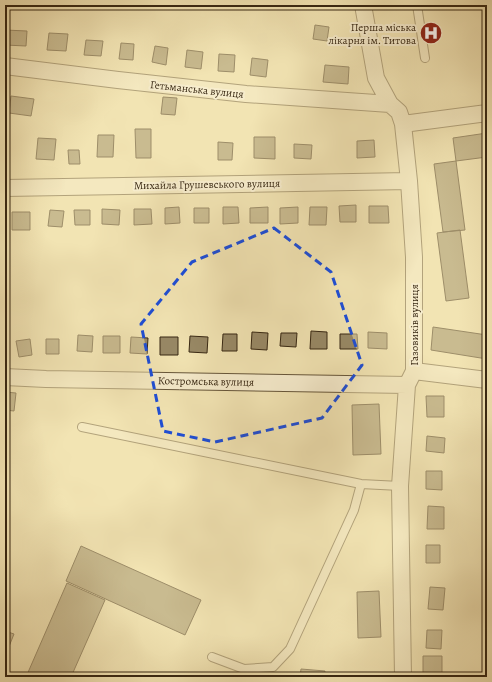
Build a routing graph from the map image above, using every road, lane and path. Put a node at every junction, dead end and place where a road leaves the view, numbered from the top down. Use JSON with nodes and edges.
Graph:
{"nodes":[{"id":1,"x":363,"y":5,"type":"edge"},
{"id":2,"x":417,"y":5,"type":"edge"},
{"id":3,"x":425,"y":58,"type":"dead end"},
{"id":4,"x":5,"y":66,"type":"edge"},
{"id":5,"x":390,"y":104,"type":"junction"},
{"id":6,"x":487,"y":113,"type":"edge"},
{"id":7,"x":403,"y":124,"type":"junction"},
{"id":8,"x":409,"y":181,"type":"junction"},
{"id":9,"x":5,"y":188,"type":"edge"},
{"id":10,"x":5,"y":377,"type":"edge"},
{"id":11,"x":411,"y":378,"type":"junction"},
{"id":12,"x":487,"y":380,"type":"edge"},
{"id":13,"x":82,"y":427,"type":"dead end"},
{"id":14,"x":361,"y":484,"type":"junction"},
{"id":15,"x":400,"y":486,"type":"junction"},
{"id":16,"x":212,"y":657,"type":"dead end"},
{"id":17,"x":403,"y":677,"type":"edge"}],
"edges":[{"from":1,"to":5,"type":"street","name":"Газовиків вулиця"},
{"from":2,"to":3,"type":"lane"},
{"from":4,"to":5,"type":"street","name":"Гетьманська вулиця"},
{"from":5,"to":7,"type":"street","name":"Газовиків вулиця"},
{"from":6,"to":7,"type":"street"},
{"from":7,"to":8,"type":"street","name":"Газовиків вулиця"},
{"from":8,"to":9,"type":"street","name":"Михайла Грушевського вулиця"},
{"from":8,"to":11,"type":"street","name":"Газовиків вулиця"},
{"from":10,"to":11,"type":"street","name":"Костромська вулиця"},
{"from":11,"to":12,"type":"street","name":"Костромська вулиця"},
{"from":11,"to":15,"type":"street","name":"Газовиків вулиця"},
{"from":13,"to":14,"type":"lane"},
{"from":14,"to":15,"type":"lane"},
{"from":14,"to":16,"type":"lane"},
{"from":15,"to":17,"type":"street","name":"Газовиків вулиця"}]}
